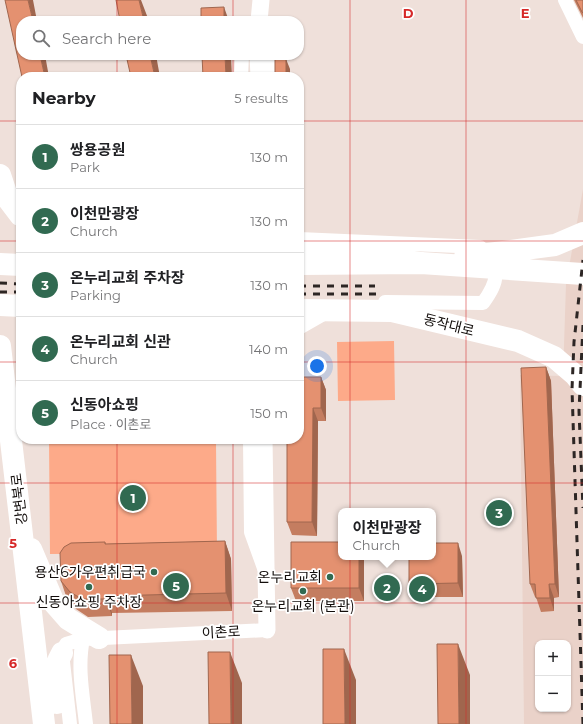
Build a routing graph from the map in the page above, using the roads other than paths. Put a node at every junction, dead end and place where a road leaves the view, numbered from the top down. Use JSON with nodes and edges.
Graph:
{"nodes":[{"id":1,"x":261,"y":0,"type":"edge"},
{"id":2,"x":565,"y":0,"type":"edge"},
{"id":3,"x":259,"y":16,"type":"edge"},
{"id":4,"x":583,"y":37,"type":"edge"},
{"id":5,"x":242,"y":60,"type":"edge"},
{"id":6,"x":258,"y":60,"type":"edge"},
{"id":7,"x":270,"y":60,"type":"edge"},
{"id":8,"x":242,"y":72,"type":"edge"},
{"id":9,"x":259,"y":72,"type":"edge"},
{"id":10,"x":270,"y":72,"type":"edge"},
{"id":11,"x":0,"y":175,"type":"edge"},
{"id":12,"x":0,"y":189,"type":"edge"},
{"id":13,"x":16,"y":211,"type":"edge"},
{"id":14,"x":16,"y":217,"type":"edge"},
{"id":15,"x":583,"y":233,"type":"edge"},
{"id":16,"x":304,"y":239,"type":"edge"},
{"id":17,"x":304,"y":252,"type":"edge"},
{"id":18,"x":421,"y":263,"type":"junction"},
{"id":19,"x":0,"y":264,"type":"edge"},
{"id":20,"x":304,"y":264,"type":"edge"},
{"id":21,"x":16,"y":265,"type":"edge"},
{"id":22,"x":583,"y":274,"type":"edge"},
{"id":23,"x":0,"y":305,"type":"edge"},
{"id":24,"x":16,"y":306,"type":"edge"},
{"id":25,"x":304,"y":310,"type":"edge"},
{"id":26,"x":304,"y":325,"type":"edge"},
{"id":27,"x":0,"y":346,"type":"edge"},
{"id":28,"x":583,"y":385,"type":"edge"},
{"id":29,"x":250,"y":444,"type":"edge"},
{"id":30,"x":264,"y":444,"type":"edge"},
{"id":31,"x":271,"y":444,"type":"edge"},
{"id":32,"x":22,"y":529,"type":"junction"},
{"id":33,"x":266,"y":574,"type":"junction"},
{"id":34,"x":267,"y":630,"type":"joint"},
{"id":35,"x":91,"y":639,"type":"junction"},
{"id":36,"x":62,"y":653,"type":"junction"},
{"id":37,"x":44,"y":724,"type":"edge"},
{"id":38,"x":59,"y":724,"type":"edge"},
{"id":39,"x":70,"y":724,"type":"edge"},
{"id":40,"x":86,"y":724,"type":"edge"}],
"edges":[{"from":1,"to":3,"type":"street"},
{"from":2,"to":4,"type":"street"},
{"from":5,"to":8,"type":"street"},
{"from":6,"to":9,"type":"street"},
{"from":7,"to":10,"type":"street"},
{"from":11,"to":13,"type":"main road"},
{"from":12,"to":14,"type":"main road"},
{"from":15,"to":18,"type":"main road"},
{"from":16,"to":26,"type":"street"},
{"from":17,"to":18,"type":"main road"},
{"from":18,"to":20,"type":"main road"},
{"from":18,"to":22,"type":"main road"},
{"from":19,"to":21,"type":"main road"},
{"from":23,"to":24,"type":"main road"},
{"from":25,"to":28,"type":"main road","name":"동작대로"},
{"from":27,"to":32,"type":"main road","name":"강변북로"},
{"from":29,"to":33,"type":"street"},
{"from":30,"to":33,"type":"street","name":"이촌로"},
{"from":31,"to":33,"type":"street"},
{"from":32,"to":35,"type":"main road"},
{"from":32,"to":37,"type":"main road","name":"강변북로"},
{"from":33,"to":34,"type":"street","name":"이촌로"},
{"from":34,"to":35,"type":"street","name":"이촌로"},
{"from":35,"to":36,"type":"street","name":"이촌로"},
{"from":35,"to":40,"type":"street"},
{"from":36,"to":38,"type":"main road"},
{"from":36,"to":39,"type":"street"}]}
